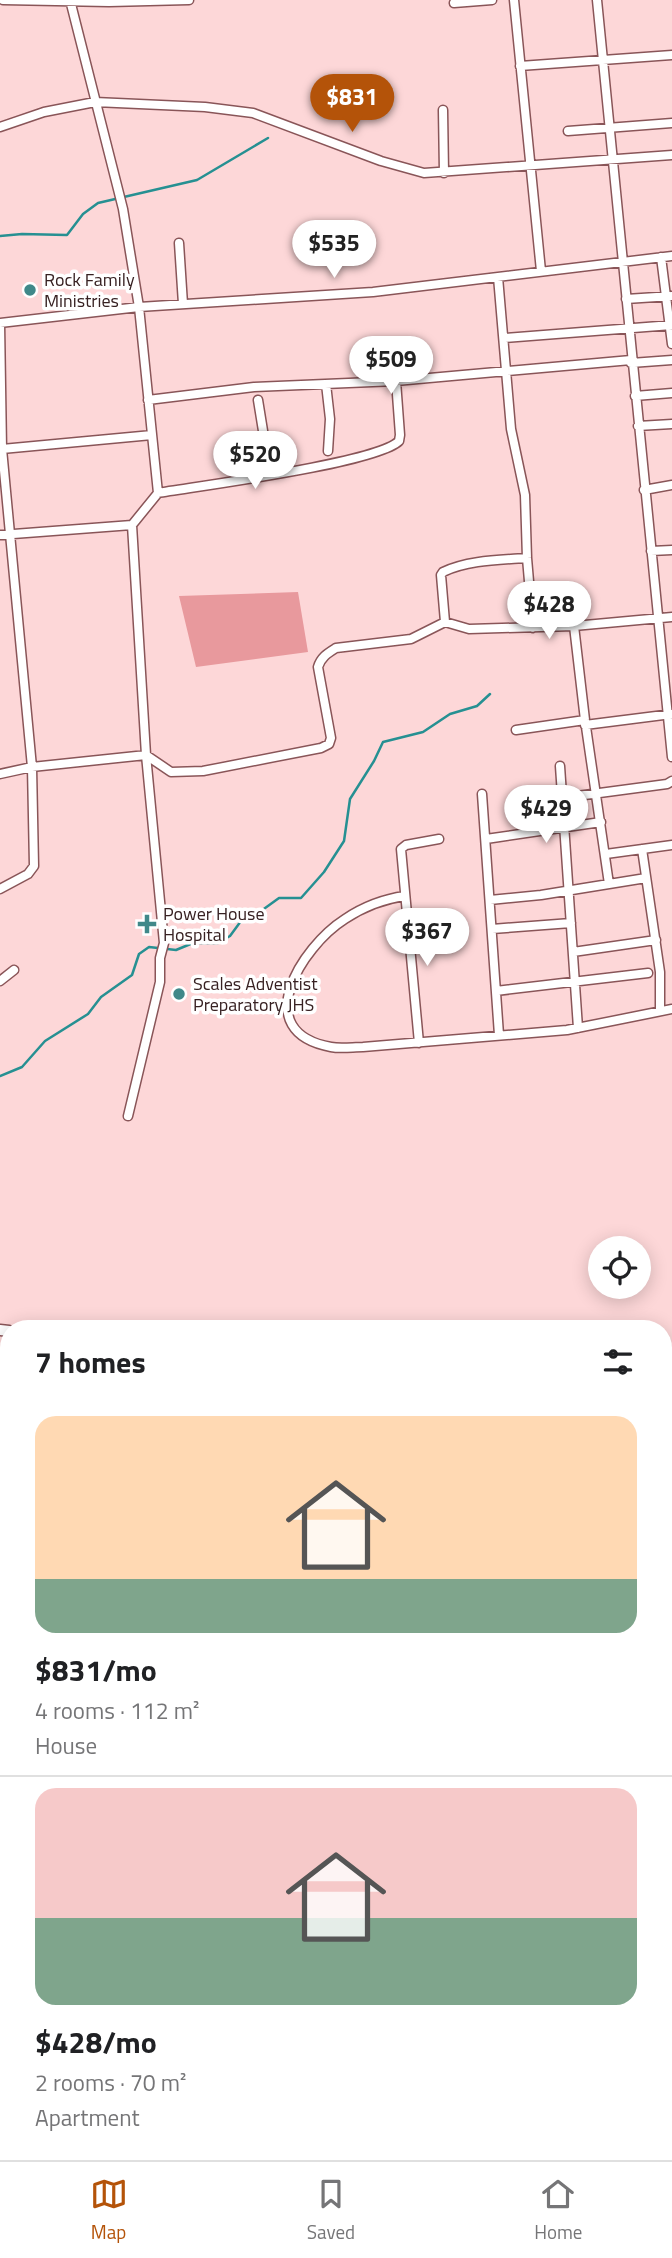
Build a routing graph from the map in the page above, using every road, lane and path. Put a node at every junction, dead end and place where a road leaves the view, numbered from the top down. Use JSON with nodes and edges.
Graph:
{"nodes":[{"id":1,"x":3,"y":0,"type":"edge"},
{"id":2,"x":189,"y":0,"type":"edge"},
{"id":3,"x":492,"y":0,"type":"edge"},
{"id":4,"x":514,"y":0,"type":"edge"},
{"id":5,"x":597,"y":0,"type":"edge"},
{"id":6,"x":70,"y":1,"type":"edge"},
{"id":7,"x":454,"y":3,"type":"dead end"},
{"id":8,"x":672,"y":55,"type":"edge"},
{"id":9,"x":602,"y":61,"type":"junction"},
{"id":10,"x":520,"y":66,"type":"junction"},
{"id":11,"x":95,"y":102,"type":"junction"},
{"id":12,"x":443,"y":110,"type":"dead end"},
{"id":13,"x":672,"y":123,"type":"edge"},
{"id":14,"x":0,"y":127,"type":"edge"},
{"id":15,"x":609,"y":127,"type":"junction"},
{"id":16,"x":568,"y":131,"type":"dead end"},
{"id":17,"x":672,"y":155,"type":"edge"},
{"id":18,"x":612,"y":160,"type":"junction"},
{"id":19,"x":530,"y":167,"type":"junction"},
{"id":20,"x":444,"y":173,"type":"junction"},
{"id":21,"x":179,"y":243,"type":"dead end"},
{"id":22,"x":672,"y":256,"type":"edge"},
{"id":23,"x":662,"y":257,"type":"junction"},
{"id":24,"x":622,"y":261,"type":"junction"},
{"id":25,"x":541,"y":271,"type":"junction"},
{"id":26,"x":498,"y":276,"type":"junction"},
{"id":27,"x":670,"y":296,"type":"edge"},
{"id":28,"x":626,"y":299,"type":"junction"},
{"id":29,"x":183,"y":304,"type":"junction"},
{"id":30,"x":139,"y":307,"type":"junction"},
{"id":31,"x":0,"y":323,"type":"edge"},
{"id":32,"x":671,"y":325,"type":"edge"},
{"id":33,"x":628,"y":329,"type":"junction"},
{"id":34,"x":505,"y":338,"type":"junction"},
{"id":35,"x":672,"y":344,"type":"edge"},
{"id":36,"x":672,"y":360,"type":"edge"},
{"id":37,"x":631,"y":361,"type":"junction"},
{"id":38,"x":507,"y":372,"type":"junction"},
{"id":39,"x":396,"y":382,"type":"junction"},
{"id":40,"x":326,"y":384,"type":"junction"},
{"id":41,"x":672,"y":393,"type":"edge"},
{"id":42,"x":635,"y":396,"type":"junction"},
{"id":43,"x":148,"y":400,"type":"junction"},
{"id":44,"x":258,"y":400,"type":"dead end"},
{"id":45,"x":672,"y":424,"type":"edge"},
{"id":46,"x":638,"y":426,"type":"junction"},
{"id":47,"x":152,"y":435,"type":"junction"},
{"id":48,"x":2,"y":449,"type":"junction"},
{"id":49,"x":328,"y":450,"type":"dead end"},
{"id":50,"x":270,"y":474,"type":"junction"},
{"id":51,"x":672,"y":485,"type":"edge"},
{"id":52,"x":644,"y":490,"type":"junction"},
{"id":53,"x":158,"y":493,"type":"junction"},
{"id":54,"x":132,"y":525,"type":"junction"},
{"id":55,"x":4,"y":534,"type":"edge"},
{"id":56,"x":672,"y":550,"type":"edge"},
{"id":57,"x":650,"y":551,"type":"junction"},
{"id":58,"x":527,"y":558,"type":"junction"},
{"id":59,"x":672,"y":617,"type":"edge"},
{"id":60,"x":657,"y":618,"type":"junction"},
{"id":61,"x":445,"y":622,"type":"junction"},
{"id":62,"x":574,"y":626,"type":"junction"},
{"id":63,"x":533,"y":628,"type":"junction"},
{"id":64,"x":669,"y":714,"type":"edge"},
{"id":65,"x":585,"y":722,"type":"junction"},
{"id":66,"x":516,"y":730,"type":"dead end"},
{"id":67,"x":146,"y":755,"type":"junction"},
{"id":68,"x":672,"y":757,"type":"edge"},
{"id":69,"x":560,"y":766,"type":"dead end"},
{"id":70,"x":32,"y":767,"type":"junction"},
{"id":71,"x":0,"y":774,"type":"edge"},
{"id":72,"x":672,"y":781,"type":"edge"},
{"id":73,"x":482,"y":794,"type":"dead end"},
{"id":74,"x":596,"y":794,"type":"junction"},
{"id":75,"x":562,"y":798,"type":"junction"},
{"id":76,"x":601,"y":822,"type":"junction"},
{"id":77,"x":564,"y":827,"type":"junction"},
{"id":78,"x":439,"y":839,"type":"dead end"},
{"id":79,"x":486,"y":839,"type":"junction"},
{"id":80,"x":672,"y":845,"type":"edge"},
{"id":81,"x":642,"y":849,"type":"junction"},
{"id":82,"x":606,"y":854,"type":"junction"},
{"id":83,"x":646,"y":878,"type":"junction"},
{"id":84,"x":610,"y":884,"type":"junction"},
{"id":85,"x":0,"y":889,"type":"edge"},
{"id":86,"x":568,"y":890,"type":"junction"},
{"id":87,"x":405,"y":896,"type":"junction"},
{"id":88,"x":490,"y":900,"type":"junction"},
{"id":89,"x":571,"y":923,"type":"junction"},
{"id":90,"x":492,"y":929,"type":"junction"},
{"id":91,"x":656,"y":940,"type":"junction"},
{"id":92,"x":573,"y":952,"type":"junction"},
{"id":93,"x":14,"y":970,"type":"dead end"},
{"id":94,"x":648,"y":972,"type":"dead end"},
{"id":95,"x":575,"y":980,"type":"junction"},
{"id":96,"x":0,"y":981,"type":"edge"},
{"id":97,"x":496,"y":990,"type":"junction"},
{"id":98,"x":672,"y":1009,"type":"edge"},
{"id":99,"x":660,"y":1011,"type":"junction"},
{"id":100,"x":578,"y":1028,"type":"junction"},
{"id":101,"x":499,"y":1035,"type":"junction"},
{"id":102,"x":419,"y":1043,"type":"junction"},
{"id":103,"x":128,"y":1116,"type":"dead end"}],
"edges":[{"from":1,"to":6,"type":"street"},
{"from":2,"to":6,"type":"street"},
{"from":3,"to":7,"type":"street"},
{"from":4,"to":10,"type":"street"},
{"from":5,"to":9,"type":"street"},
{"from":6,"to":11,"type":"street"},
{"from":8,"to":9,"type":"street"},
{"from":9,"to":10,"type":"street"},
{"from":9,"to":15,"type":"street"},
{"from":10,"to":19,"type":"street"},
{"from":11,"to":14,"type":"street"},
{"from":11,"to":20,"type":"street"},
{"from":11,"to":30,"type":"street"},
{"from":12,"to":20,"type":"street"},
{"from":13,"to":15,"type":"street"},
{"from":15,"to":16,"type":"street"},
{"from":15,"to":18,"type":"street"},
{"from":17,"to":18,"type":"street"},
{"from":18,"to":19,"type":"street"},
{"from":18,"to":24,"type":"street"},
{"from":19,"to":20,"type":"street"},
{"from":19,"to":25,"type":"street"},
{"from":21,"to":29,"type":"street"},
{"from":22,"to":23,"type":"street"},
{"from":23,"to":24,"type":"street"},
{"from":23,"to":27,"type":"street"},
{"from":24,"to":25,"type":"street"},
{"from":24,"to":28,"type":"street"},
{"from":25,"to":26,"type":"street"},
{"from":26,"to":29,"type":"street"},
{"from":26,"to":34,"type":"street"},
{"from":27,"to":28,"type":"street"},
{"from":27,"to":32,"type":"street"},
{"from":28,"to":33,"type":"street"},
{"from":29,"to":30,"type":"street"},
{"from":30,"to":31,"type":"street"},
{"from":30,"to":43,"type":"street"},
{"from":31,"to":48,"type":"street"},
{"from":32,"to":33,"type":"street"},
{"from":32,"to":35,"type":"street"},
{"from":33,"to":34,"type":"street"},
{"from":33,"to":37,"type":"street"},
{"from":34,"to":38,"type":"street"},
{"from":36,"to":37,"type":"street"},
{"from":37,"to":38,"type":"street"},
{"from":37,"to":42,"type":"street"},
{"from":38,"to":39,"type":"street"},
{"from":38,"to":58,"type":"street"},
{"from":39,"to":40,"type":"street"},
{"from":39,"to":50,"type":"street"},
{"from":40,"to":43,"type":"street"},
{"from":40,"to":49,"type":"street"},
{"from":41,"to":42,"type":"street"},
{"from":42,"to":46,"type":"street"},
{"from":43,"to":47,"type":"street"},
{"from":44,"to":50,"type":"street"},
{"from":45,"to":46,"type":"street"},
{"from":46,"to":52,"type":"street"},
{"from":47,"to":48,"type":"street"},
{"from":47,"to":53,"type":"street"},
{"from":48,"to":55,"type":"street"},
{"from":50,"to":53,"type":"street"},
{"from":51,"to":52,"type":"street"},
{"from":52,"to":57,"type":"street"},
{"from":53,"to":54,"type":"street"},
{"from":54,"to":55,"type":"street"},
{"from":54,"to":67,"type":"street"},
{"from":55,"to":70,"type":"street"},
{"from":56,"to":57,"type":"street"},
{"from":57,"to":60,"type":"street"},
{"from":58,"to":61,"type":"street"},
{"from":58,"to":63,"type":"street"},
{"from":59,"to":60,"type":"street"},
{"from":60,"to":62,"type":"street"},
{"from":60,"to":64,"type":"street"},
{"from":61,"to":63,"type":"street"},
{"from":61,"to":67,"type":"street"},
{"from":62,"to":63,"type":"street"},
{"from":62,"to":65,"type":"street"},
{"from":64,"to":65,"type":"street"},
{"from":64,"to":68,"type":"street"},
{"from":65,"to":66,"type":"street"},
{"from":65,"to":74,"type":"street"},
{"from":67,"to":70,"type":"street"},
{"from":67,"to":103,"type":"street"},
{"from":69,"to":75,"type":"street"},
{"from":70,"to":71,"type":"street"},
{"from":70,"to":85,"type":"street"},
{"from":72,"to":74,"type":"street"},
{"from":73,"to":79,"type":"street"},
{"from":74,"to":75,"type":"street"},
{"from":74,"to":76,"type":"street"},
{"from":75,"to":77,"type":"street"},
{"from":76,"to":77,"type":"street"},
{"from":76,"to":82,"type":"street"},
{"from":77,"to":79,"type":"street"},
{"from":77,"to":86,"type":"street"},
{"from":78,"to":87,"type":"street"},
{"from":79,"to":88,"type":"street"},
{"from":80,"to":81,"type":"street"},
{"from":81,"to":82,"type":"street"},
{"from":81,"to":83,"type":"street"},
{"from":82,"to":84,"type":"street"},
{"from":83,"to":84,"type":"street"},
{"from":83,"to":91,"type":"street"},
{"from":84,"to":86,"type":"street"},
{"from":86,"to":88,"type":"street"},
{"from":86,"to":89,"type":"street"},
{"from":87,"to":102,"type":"street"},
{"from":87,"to":102,"type":"street"},
{"from":88,"to":90,"type":"street"},
{"from":89,"to":90,"type":"street"},
{"from":89,"to":92,"type":"street"},
{"from":90,"to":97,"type":"street"},
{"from":91,"to":92,"type":"street"},
{"from":91,"to":99,"type":"street"},
{"from":92,"to":95,"type":"street"},
{"from":93,"to":96,"type":"street"},
{"from":94,"to":95,"type":"street"},
{"from":95,"to":97,"type":"street"},
{"from":95,"to":100,"type":"street"},
{"from":97,"to":101,"type":"street"},
{"from":98,"to":99,"type":"street"},
{"from":99,"to":100,"type":"street"},
{"from":100,"to":101,"type":"street"},
{"from":101,"to":102,"type":"street"}]}
